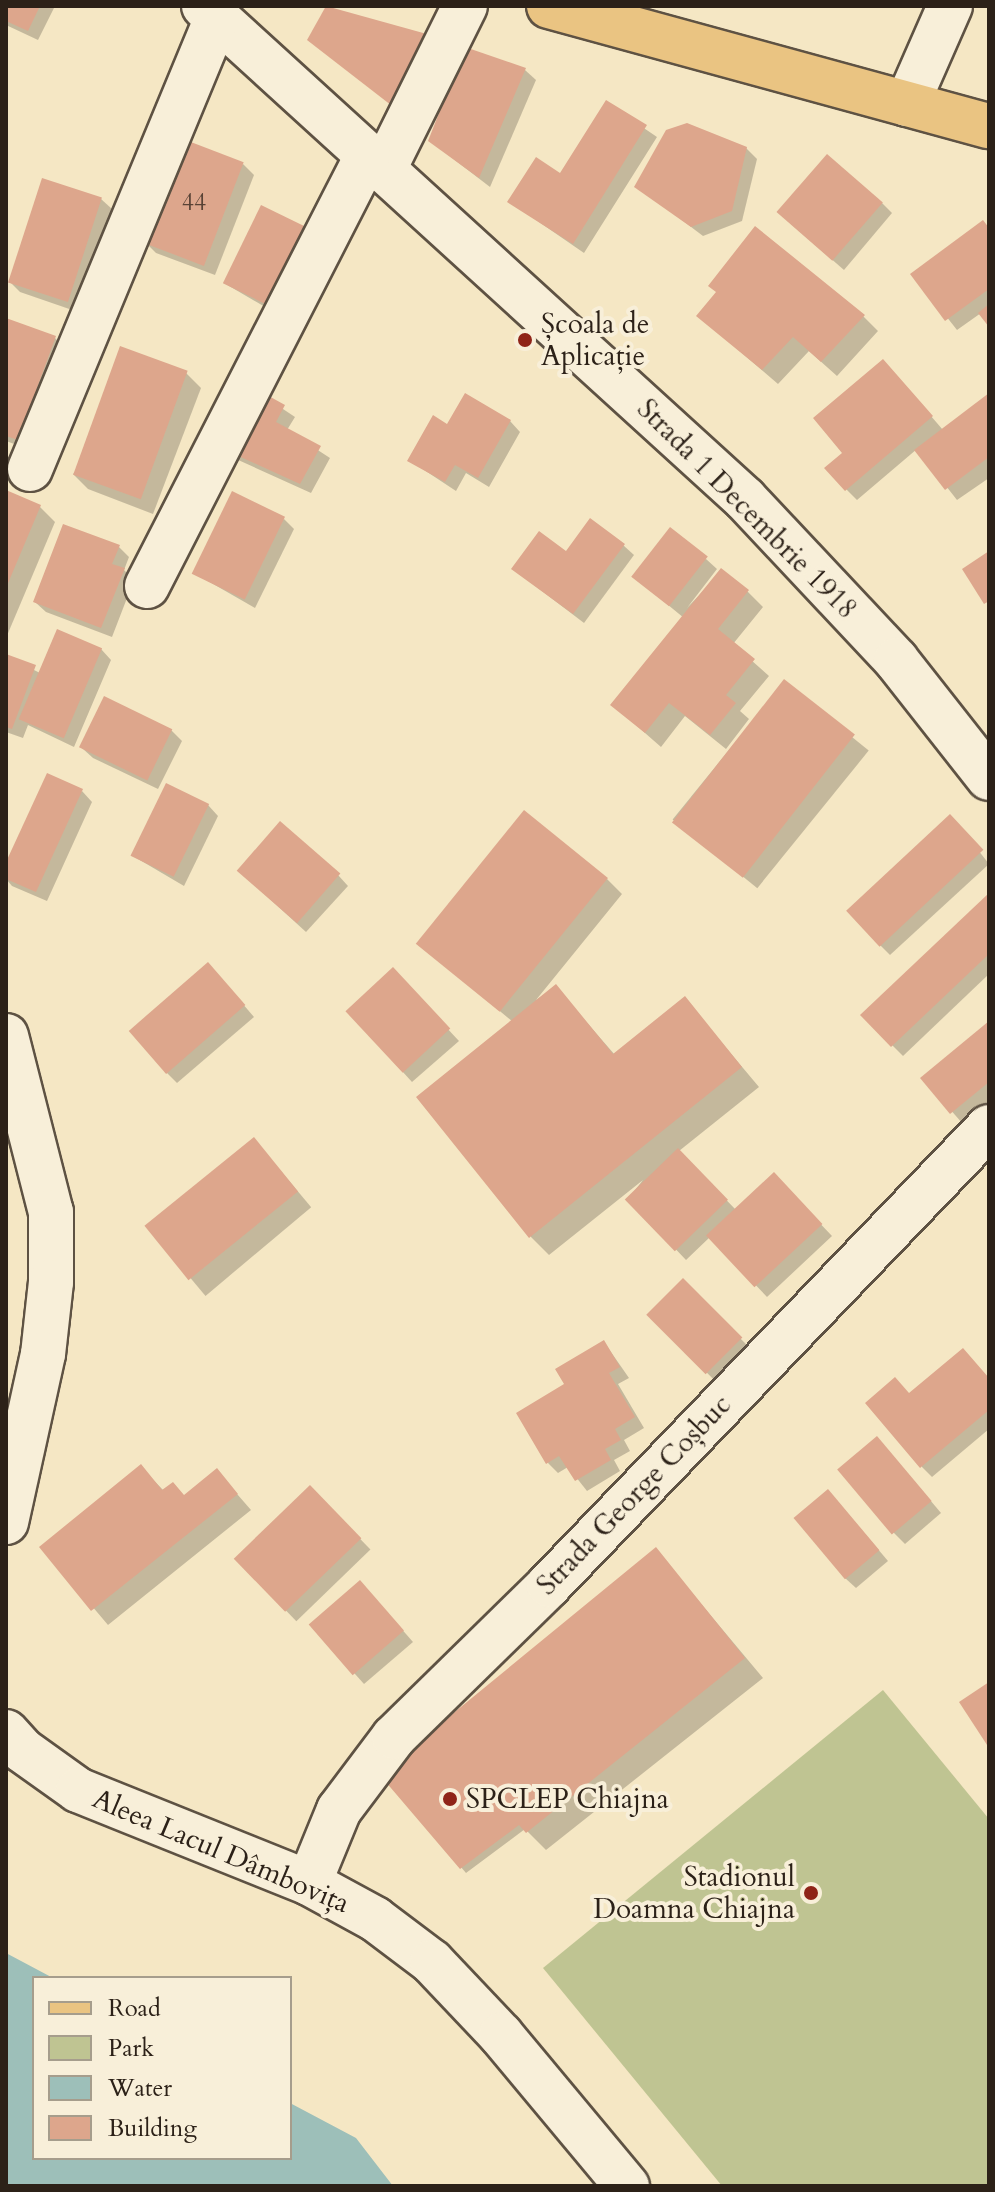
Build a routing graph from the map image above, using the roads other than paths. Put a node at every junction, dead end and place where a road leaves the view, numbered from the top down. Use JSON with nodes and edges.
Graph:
{"nodes":[{"id":1,"x":465,"y":6,"type":"edge"},
{"id":2,"x":549,"y":6,"type":"edge"},
{"id":3,"x":950,"y":6,"type":"edge"},
{"id":4,"x":222,"y":10,"type":"edge"},
{"id":5,"x":907,"y":104,"type":"junction"},
{"id":6,"x":989,"y":126,"type":"edge"},
{"id":7,"x":376,"y":162,"type":"junction"},
{"id":8,"x":30,"y":469,"type":"dead end"},
{"id":9,"x":147,"y":586,"type":"dead end"},
{"id":10,"x":989,"y":778,"type":"edge"},
{"id":11,"x":6,"y":1036,"type":"edge"},
{"id":12,"x":989,"y":1127,"type":"edge"},
{"id":13,"x":6,"y":1522,"type":"edge"},
{"id":14,"x":6,"y":1732,"type":"edge"},
{"id":15,"x":309,"y":1883,"type":"junction"},
{"id":16,"x":627,"y":2186,"type":"edge"}],
"edges":[{"from":1,"to":7,"type":"street"},
{"from":2,"to":5,"type":"main road"},
{"from":3,"to":5,"type":"street"},
{"from":4,"to":7,"type":"street","name":"Strada 1 Decembrie 1918"},
{"from":4,"to":8,"type":"street"},
{"from":5,"to":6,"type":"main road"},
{"from":7,"to":9,"type":"street"},
{"from":7,"to":10,"type":"street","name":"Strada 1 Decembrie 1918"},
{"from":11,"to":13,"type":"street"},
{"from":12,"to":15,"type":"street","name":"Strada George Coșbuc"},
{"from":14,"to":15,"type":"street","name":"Aleea Lacul Dâmbovița"},
{"from":15,"to":16,"type":"street","name":"Aleea Lacul Dâmbovița"}]}
